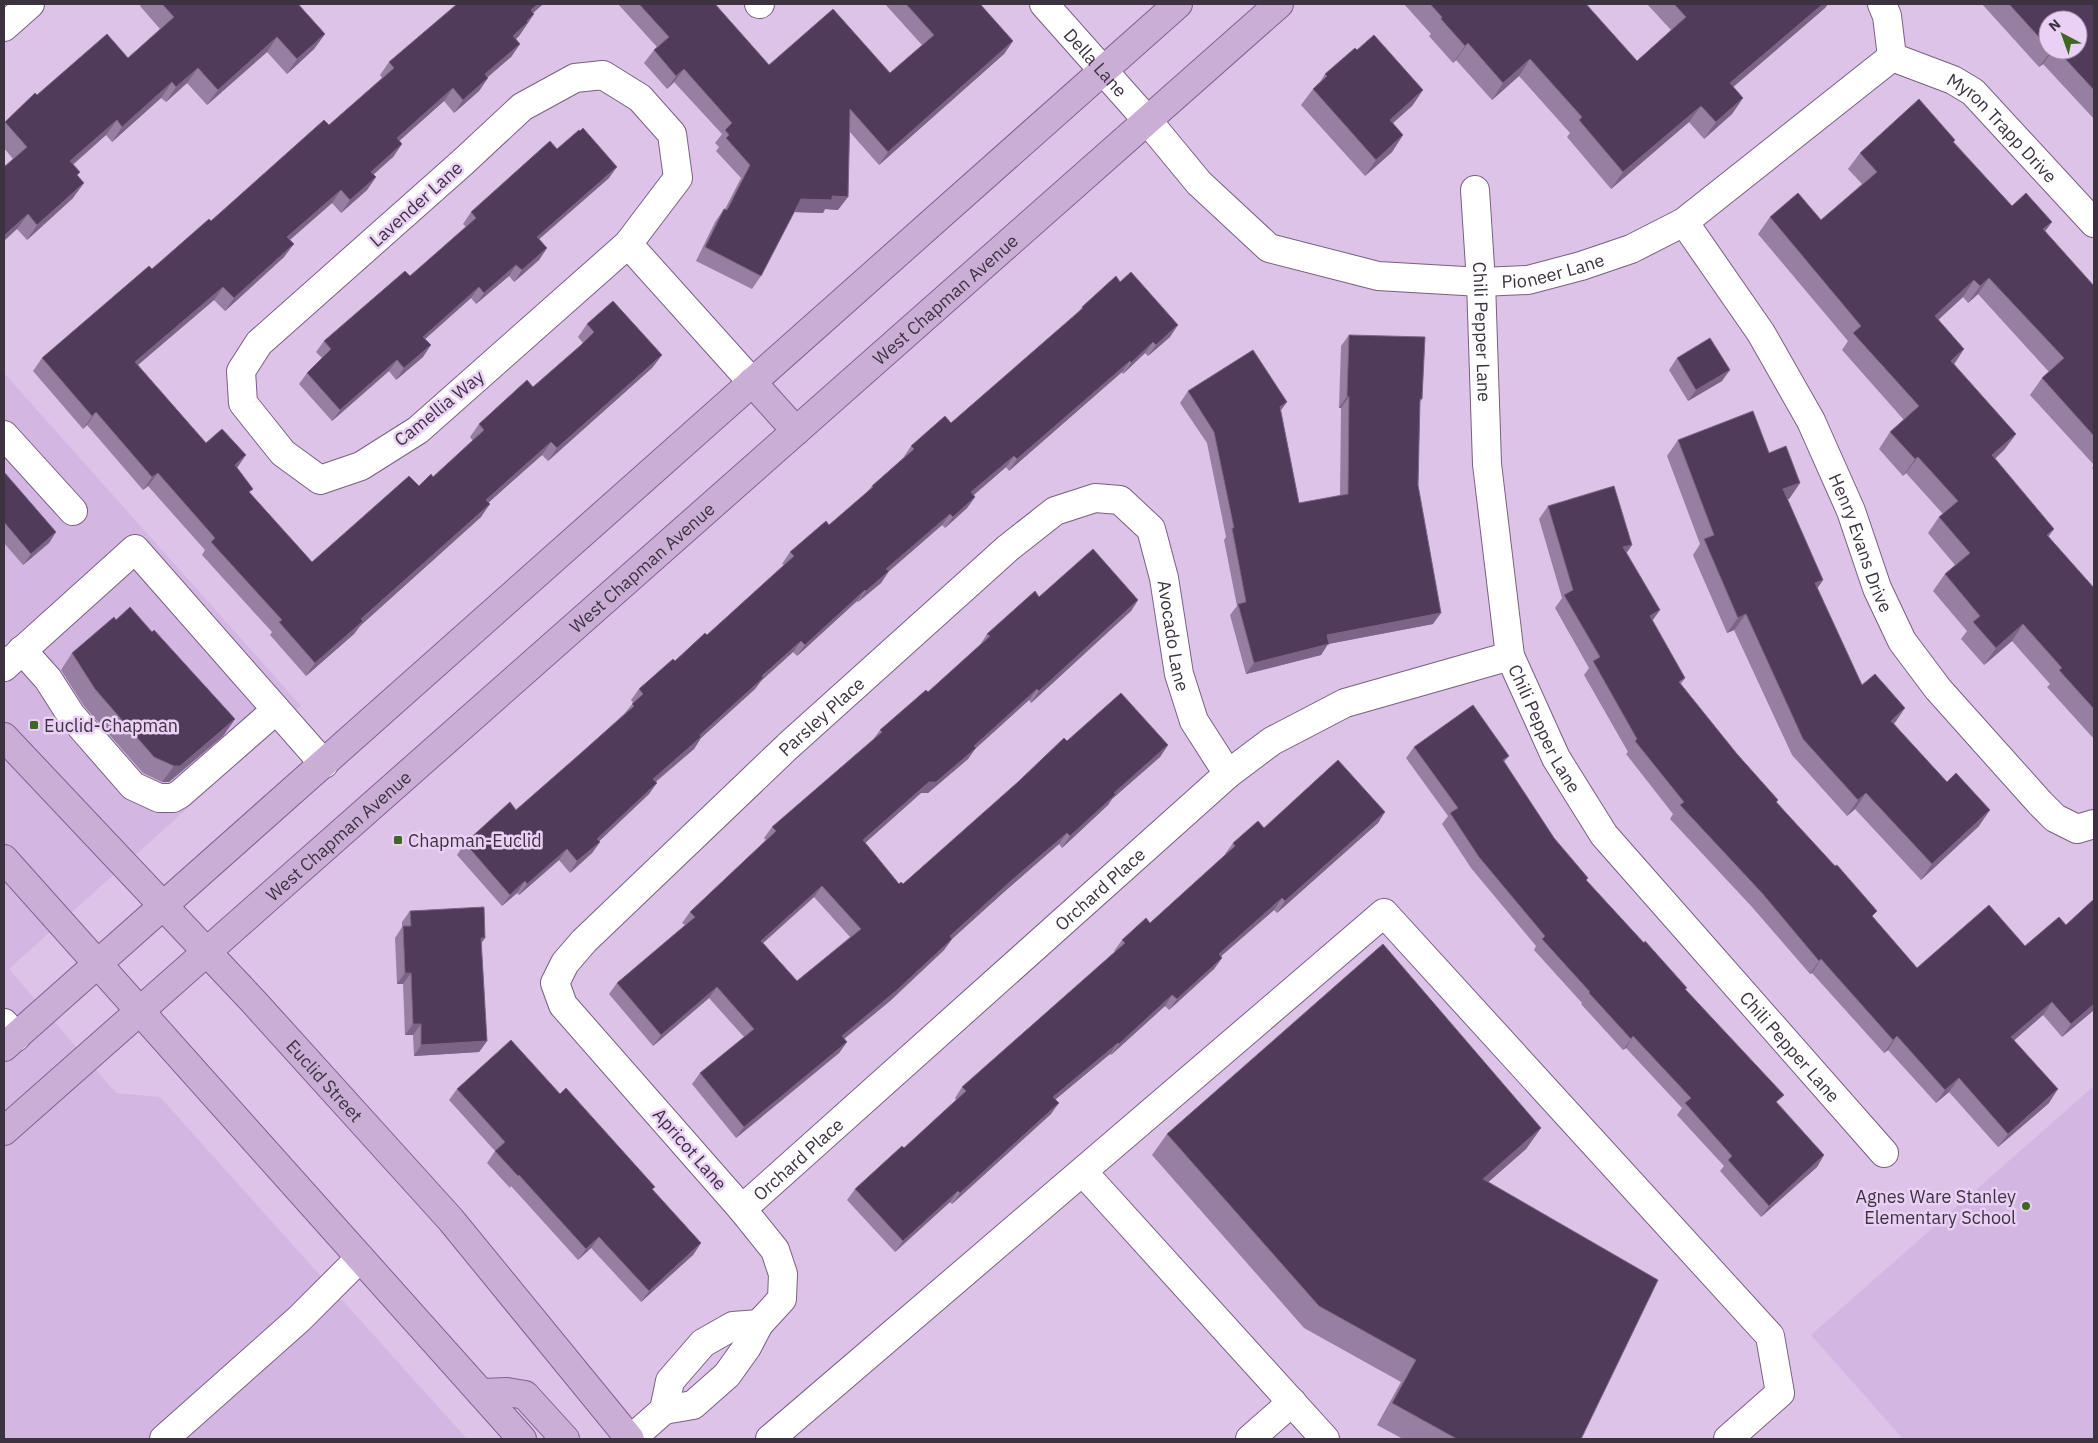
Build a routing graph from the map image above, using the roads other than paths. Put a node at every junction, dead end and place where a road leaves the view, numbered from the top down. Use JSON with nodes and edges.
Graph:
{"nodes":[{"id":1,"x":30,"y":4,"type":"edge"},
{"id":2,"x":1044,"y":4,"type":"edge"},
{"id":3,"x":1178,"y":4,"type":"edge"},
{"id":4,"x":1279,"y":4,"type":"edge"},
{"id":5,"x":1882,"y":4,"type":"edge"},
{"id":6,"x":4,"y":27,"type":"edge"},
{"id":7,"x":1892,"y":58,"type":"junction"},
{"id":8,"x":1103,"y":70,"type":"junction"},
{"id":9,"x":640,"y":98,"type":"joint"},
{"id":10,"x":1147,"y":120,"type":"junction"},
{"id":11,"x":1475,"y":190,"type":"dead end"},
{"id":12,"x":1684,"y":222,"type":"junction"},
{"id":13,"x":2094,"y":224,"type":"edge"},
{"id":14,"x":628,"y":244,"type":"junction"},
{"id":15,"x":1481,"y":282,"type":"junction"},
{"id":16,"x":752,"y":382,"type":"junction"},
{"id":17,"x":243,"y":403,"type":"joint"},
{"id":18,"x":796,"y":431,"type":"junction"},
{"id":19,"x":4,"y":435,"type":"edge"},
{"id":20,"x":1120,"y":500,"type":"joint"},
{"id":21,"x":73,"y":511,"type":"dead end"},
{"id":22,"x":1510,"y":656,"type":"junction"},
{"id":23,"x":13,"y":658,"type":"edge"},
{"id":24,"x":276,"y":710,"type":"junction"},
{"id":25,"x":4,"y":737,"type":"edge"},
{"id":26,"x":324,"y":764,"type":"junction"},
{"id":27,"x":1228,"y":774,"type":"junction"},
{"id":28,"x":2086,"y":826,"type":"edge"},
{"id":29,"x":4,"y":859,"type":"edge"},
{"id":30,"x":162,"y":905,"type":"junction"},
{"id":31,"x":206,"y":952,"type":"junction"},
{"id":32,"x":97,"y":963,"type":"junction"},
{"id":33,"x":555,"y":983,"type":"joint"},
{"id":34,"x":139,"y":1011,"type":"junction"},
{"id":35,"x":8,"y":1036,"type":"edge"},
{"id":36,"x":4,"y":1131,"type":"edge"},
{"id":37,"x":1884,"y":1153,"type":"dead end"},
{"id":38,"x":1083,"y":1172,"type":"junction"},
{"id":39,"x":742,"y":1209,"type":"junction"},
{"id":40,"x":360,"y":1258,"type":"junction"},
{"id":41,"x":759,"y":1324,"type":"junction"},
{"id":42,"x":481,"y":1393,"type":"junction"},
{"id":43,"x":1292,"y":1402,"type":"junction"},
{"id":44,"x":664,"y":1410,"type":"junction"},
{"id":45,"x":164,"y":1439,"type":"edge"},
{"id":46,"x":522,"y":1439,"type":"edge"},
{"id":47,"x":565,"y":1439,"type":"edge"},
{"id":48,"x":630,"y":1439,"type":"edge"},
{"id":49,"x":770,"y":1439,"type":"edge"},
{"id":50,"x":1250,"y":1439,"type":"edge"},
{"id":51,"x":1325,"y":1439,"type":"edge"},
{"id":52,"x":1728,"y":1439,"type":"edge"}],
"edges":[{"from":1,"to":6,"type":"street"},
{"from":2,"to":8,"type":"street","name":"Della Lane"},
{"from":3,"to":8,"type":"main road"},
{"from":4,"to":10,"type":"main road","name":"West Chapman Avenue"},
{"from":5,"to":7,"type":"street"},
{"from":7,"to":12,"type":"street","name":"Pioneer Lane"},
{"from":7,"to":13,"type":"street","name":"Myron Trapp Drive"},
{"from":8,"to":10,"type":"street","name":"Della Lane"},
{"from":8,"to":16,"type":"main road"},
{"from":9,"to":14,"type":"street","name":"Camellia Way"},
{"from":9,"to":17,"type":"street","name":"Lavender Lane"},
{"from":10,"to":15,"type":"street","name":"Pioneer Lane"},
{"from":10,"to":18,"type":"main road","name":"West Chapman Avenue"},
{"from":11,"to":15,"type":"street","name":"Chili Pepper Lane"},
{"from":12,"to":15,"type":"street","name":"Pioneer Lane"},
{"from":12,"to":28,"type":"street","name":"Henry Evans Drive"},
{"from":14,"to":16,"type":"street"},
{"from":14,"to":17,"type":"street","name":"Camellia Way"},
{"from":15,"to":22,"type":"street","name":"Chili Pepper Lane"},
{"from":16,"to":18,"type":"main road"},
{"from":16,"to":26,"type":"main road"},
{"from":18,"to":31,"type":"main road","name":"West Chapman Avenue"},
{"from":19,"to":21,"type":"street"},
{"from":20,"to":27,"type":"street","name":"Avocado Lane"},
{"from":20,"to":33,"type":"street","name":"Parsley Place"},
{"from":22,"to":27,"type":"street","name":"Orchard Place"},
{"from":22,"to":37,"type":"street","name":"Chili Pepper Lane"},
{"from":23,"to":24,"type":"street"},
{"from":23,"to":24,"type":"street"},
{"from":24,"to":26,"type":"street"},
{"from":25,"to":30,"type":"main road","name":"Euclid Street"},
{"from":26,"to":30,"type":"main road"},
{"from":27,"to":39,"type":"street","name":"Orchard Place"},
{"from":29,"to":32,"type":"main road"},
{"from":30,"to":31,"type":"main road","name":"Euclid Street"},
{"from":30,"to":32,"type":"main road"},
{"from":31,"to":34,"type":"main road","name":"West Chapman Avenue"},
{"from":31,"to":48,"type":"main road","name":"Euclid Street"},
{"from":32,"to":34,"type":"main road"},
{"from":32,"to":35,"type":"main road"},
{"from":33,"to":39,"type":"street","name":"Apricot Lane"},
{"from":34,"to":36,"type":"main road","name":"West Chapman Avenue"},
{"from":34,"to":40,"type":"main road"},
{"from":38,"to":43,"type":"street"},
{"from":38,"to":49,"type":"street"},
{"from":38,"to":52,"type":"street"},
{"from":39,"to":41,"type":"street","name":"Apricot Lane"},
{"from":40,"to":42,"type":"main road"},
{"from":40,"to":45,"type":"street"},
{"from":41,"to":44,"type":"street","name":"Apricot Lane"},
{"from":41,"to":44,"type":"street"},
{"from":42,"to":46,"type":"main road"},
{"from":42,"to":47,"type":"main road"},
{"from":43,"to":50,"type":"street"},
{"from":43,"to":51,"type":"street"},
{"from":44,"to":48,"type":"street"}]}
